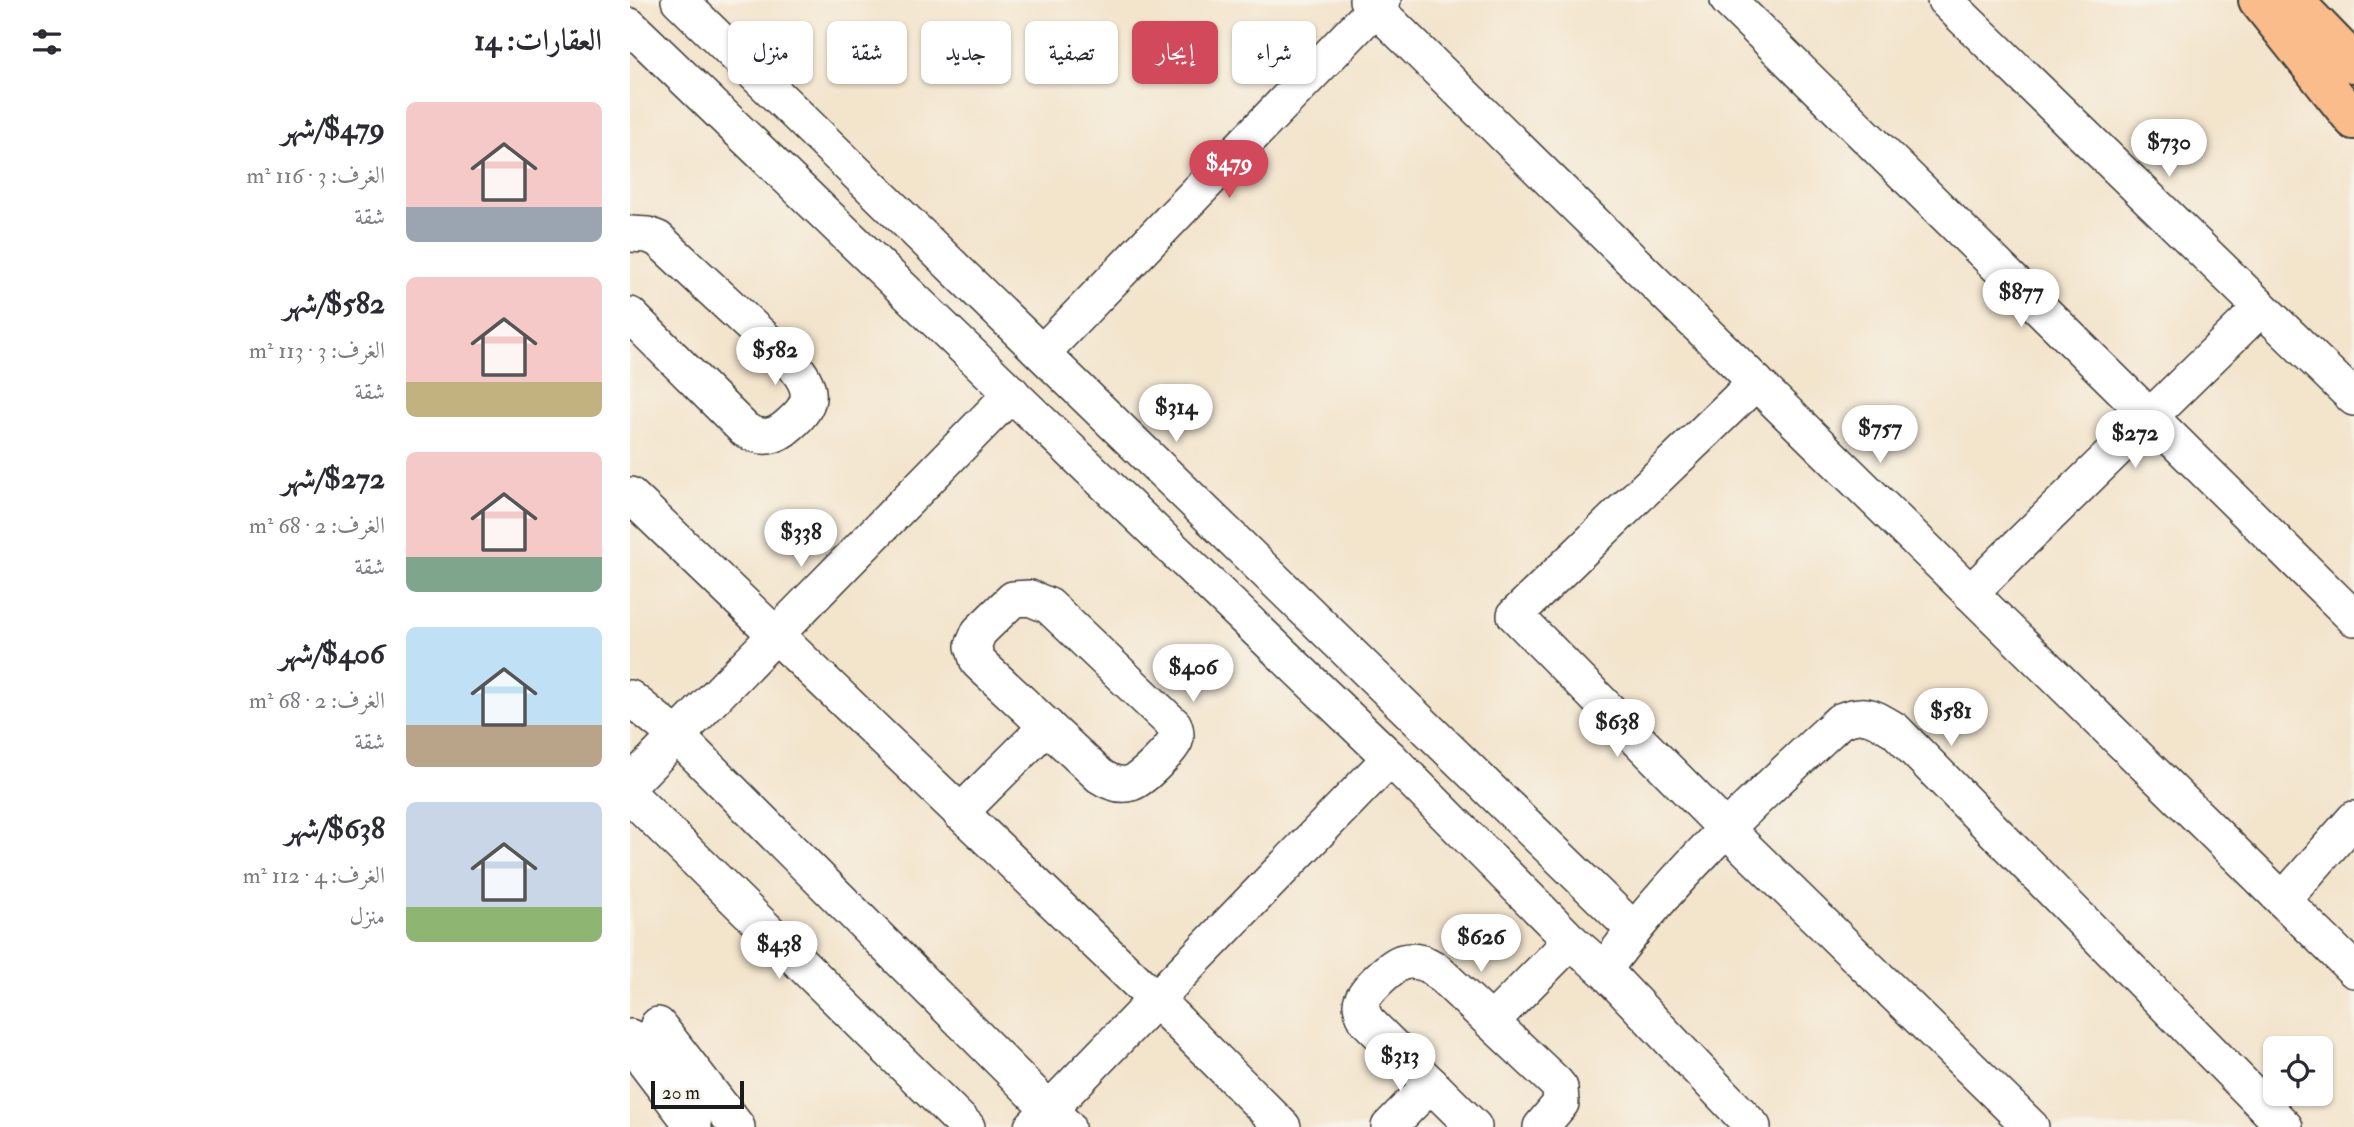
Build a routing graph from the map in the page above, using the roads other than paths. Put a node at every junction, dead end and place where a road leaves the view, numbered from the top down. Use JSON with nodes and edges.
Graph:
{"nodes":[{"id":1,"x":633,"y":0,"type":"edge"},
{"id":2,"x":679,"y":0,"type":"edge"},
{"id":3,"x":1728,"y":0,"type":"edge"},
{"id":4,"x":1945,"y":0,"type":"edge"},
{"id":5,"x":2258,"y":0,"type":"edge"},
{"id":6,"x":2293,"y":0,"type":"edge"},
{"id":7,"x":1375,"y":3,"type":"edge"},
{"id":8,"x":630,"y":4,"type":"edge"},
{"id":9,"x":630,"y":26,"type":"edge"},
{"id":10,"x":2354,"y":63,"type":"edge"},
{"id":11,"x":2354,"y":120,"type":"edge"},
{"id":12,"x":630,"y":234,"type":"edge"},
{"id":13,"x":2261,"y":307,"type":"junction"},
{"id":14,"x":630,"y":315,"type":"edge"},
{"id":15,"x":1042,"y":353,"type":"junction"},
{"id":16,"x":1756,"y":382,"type":"junction"},
{"id":17,"x":1012,"y":393,"type":"junction"},
{"id":18,"x":2354,"y":398,"type":"edge"},
{"id":19,"x":2150,"y":417,"type":"junction"},
{"id":20,"x":630,"y":495,"type":"edge"},
{"id":21,"x":1970,"y":593,"type":"junction"},
{"id":22,"x":2354,"y":618,"type":"edge"},
{"id":23,"x":775,"y":636,"type":"junction"},
{"id":24,"x":630,"y":698,"type":"edge"},
{"id":25,"x":1047,"y":726,"type":"junction"},
{"id":26,"x":677,"y":736,"type":"junction"},
{"id":27,"x":1390,"y":758,"type":"junction"},
{"id":28,"x":630,"y":784,"type":"edge"},
{"id":29,"x":630,"y":795,"type":"edge"},
{"id":30,"x":960,"y":813,"type":"junction"},
{"id":31,"x":2354,"y":819,"type":"edge"},
{"id":32,"x":1725,"y":828,"type":"junction"},
{"id":33,"x":2283,"y":900,"type":"junction"},
{"id":34,"x":1633,"y":929,"type":"junction"},
{"id":35,"x":1570,"y":942,"type":"junction"},
{"id":36,"x":1604,"y":970,"type":"junction"},
{"id":37,"x":2354,"y":970,"type":"edge"},
{"id":38,"x":1156,"y":1000,"type":"junction"},
{"id":39,"x":1491,"y":1022,"type":"junction"},
{"id":40,"x":644,"y":1031,"type":"edge"},
{"id":41,"x":1431,"y":1084,"type":"junction"},
{"id":42,"x":1050,"y":1121,"type":"edge"},
{"id":43,"x":694,"y":1127,"type":"edge"},
{"id":44,"x":737,"y":1127,"type":"edge"},
{"id":45,"x":967,"y":1127,"type":"edge"},
{"id":46,"x":1283,"y":1127,"type":"edge"},
{"id":47,"x":1389,"y":1127,"type":"edge"},
{"id":48,"x":1474,"y":1127,"type":"edge"},
{"id":49,"x":1541,"y":1127,"type":"edge"},
{"id":50,"x":1753,"y":1127,"type":"edge"},
{"id":51,"x":2031,"y":1127,"type":"edge"},
{"id":52,"x":2285,"y":1127,"type":"edge"}],
"edges":[{"from":1,"to":8,"type":"street"},
{"from":2,"to":15,"type":"street"},
{"from":3,"to":19,"type":"street"},
{"from":4,"to":13,"type":"street"},
{"from":5,"to":11,"type":"highway"},
{"from":6,"to":10,"type":"highway"},
{"from":7,"to":15,"type":"street"},
{"from":7,"to":16,"type":"street"},
{"from":9,"to":17,"type":"street"},
{"from":12,"to":14,"type":"street"},
{"from":13,"to":18,"type":"street"},
{"from":13,"to":19,"type":"street"},
{"from":15,"to":34,"type":"street"},
{"from":16,"to":21,"type":"street"},
{"from":16,"to":32,"type":"street"},
{"from":17,"to":23,"type":"street"},
{"from":17,"to":27,"type":"street"},
{"from":19,"to":21,"type":"street"},
{"from":19,"to":22,"type":"street"},
{"from":20,"to":23,"type":"street"},
{"from":21,"to":33,"type":"street"},
{"from":23,"to":26,"type":"street"},
{"from":23,"to":30,"type":"street"},
{"from":24,"to":26,"type":"street"},
{"from":25,"to":25,"type":"street"},
{"from":25,"to":30,"type":"street"},
{"from":26,"to":28,"type":"street"},
{"from":26,"to":42,"type":"street"},
{"from":27,"to":35,"type":"street"},
{"from":27,"to":38,"type":"street"},
{"from":29,"to":45,"type":"street"},
{"from":30,"to":38,"type":"street"},
{"from":31,"to":33,"type":"street"},
{"from":32,"to":34,"type":"street"},
{"from":32,"to":51,"type":"street"},
{"from":32,"to":52,"type":"street"},
{"from":33,"to":37,"type":"street"},
{"from":34,"to":36,"type":"street"},
{"from":35,"to":36,"type":"street"},
{"from":35,"to":39,"type":"street"},
{"from":36,"to":50,"type":"street"},
{"from":38,"to":42,"type":"street"},
{"from":38,"to":46,"type":"street"},
{"from":39,"to":41,"type":"street"},
{"from":39,"to":49,"type":"street"},
{"from":40,"to":43,"type":"street"},
{"from":40,"to":44,"type":"street"},
{"from":41,"to":47,"type":"street"},
{"from":41,"to":48,"type":"street"}]}
